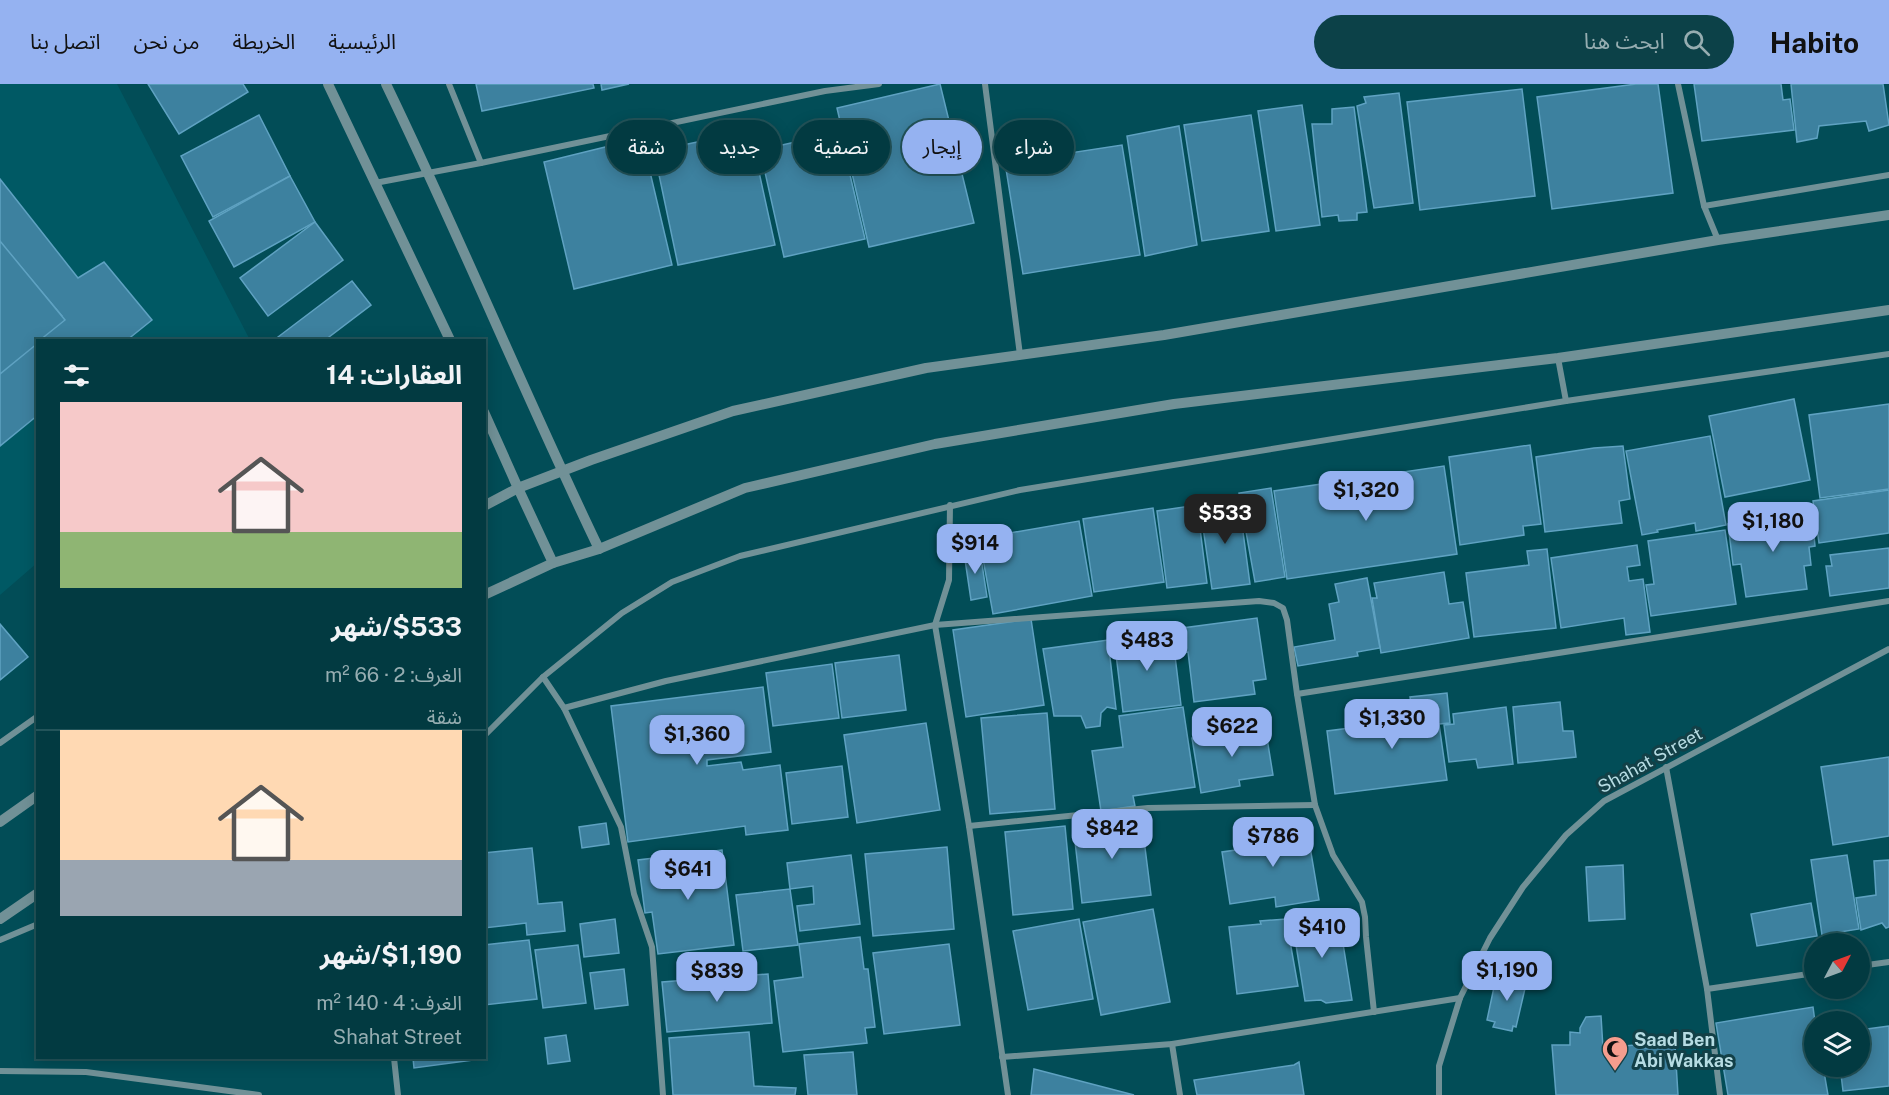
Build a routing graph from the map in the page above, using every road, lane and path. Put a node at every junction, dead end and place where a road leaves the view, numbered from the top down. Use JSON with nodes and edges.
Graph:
{"nodes":[{"id":1,"x":328,"y":84,"type":"edge"},
{"id":2,"x":386,"y":84,"type":"edge"},
{"id":3,"x":449,"y":84,"type":"edge"},
{"id":4,"x":879,"y":84,"type":"edge"},
{"id":5,"x":986,"y":84,"type":"edge"},
{"id":6,"x":1678,"y":84,"type":"edge"},
{"id":7,"x":824,"y":87,"type":"edge"},
{"id":8,"x":481,"y":163,"type":"junction"},
{"id":9,"x":429,"y":172,"type":"junction"},
{"id":10,"x":1889,"y":175,"type":"edge"},
{"id":11,"x":375,"y":183,"type":"junction"},
{"id":12,"x":1704,"y":206,"type":"junction"},
{"id":13,"x":1889,"y":215,"type":"edge"},
{"id":14,"x":1718,"y":240,"type":"junction"},
{"id":15,"x":1889,"y":310,"type":"edge"},
{"id":16,"x":450,"y":339,"type":"edge"},
{"id":17,"x":1889,"y":354,"type":"edge"},
{"id":18,"x":1020,"y":355,"type":"junction"},
{"id":19,"x":1558,"y":358,"type":"junction"},
{"id":20,"x":1566,"y":401,"type":"junction"},
{"id":21,"x":486,"y":416,"type":"edge"},
{"id":22,"x":562,"y":472,"type":"junction"},
{"id":23,"x":518,"y":488,"type":"junction"},
{"id":24,"x":486,"y":505,"type":"edge"},
{"id":25,"x":950,"y":505,"type":"junction"},
{"id":26,"x":599,"y":549,"type":"junction"},
{"id":27,"x":553,"y":563,"type":"junction"},
{"id":28,"x":486,"y":594,"type":"edge"},
{"id":29,"x":1889,"y":601,"type":"edge"},
{"id":30,"x":934,"y":625,"type":"junction"},
{"id":31,"x":1889,"y":649,"type":"edge"},
{"id":32,"x":543,"y":677,"type":"junction"},
{"id":33,"x":1297,"y":694,"type":"junction"},
{"id":34,"x":564,"y":708,"type":"junction"},
{"id":35,"x":36,"y":717,"type":"edge"},
{"id":36,"x":486,"y":734,"type":"edge"},
{"id":37,"x":0,"y":742,"type":"edge"},
{"id":38,"x":1666,"y":767,"type":"junction"},
{"id":39,"x":36,"y":796,"type":"edge"},
{"id":40,"x":1315,"y":805,"type":"junction"},
{"id":41,"x":0,"y":822,"type":"edge"},
{"id":42,"x":969,"y":826,"type":"junction"},
{"id":43,"x":36,"y":894,"type":"edge"},
{"id":44,"x":0,"y":920,"type":"edge"},
{"id":45,"x":36,"y":925,"type":"edge"},
{"id":46,"x":0,"y":940,"type":"edge"},
{"id":47,"x":1889,"y":962,"type":"edge"},
{"id":48,"x":1870,"y":965,"type":"edge"},
{"id":49,"x":1804,"y":975,"type":"edge"},
{"id":50,"x":1707,"y":989,"type":"junction"},
{"id":51,"x":1460,"y":998,"type":"junction"},
{"id":52,"x":1374,"y":1012,"type":"junction"},
{"id":53,"x":1172,"y":1044,"type":"junction"},
{"id":54,"x":1002,"y":1057,"type":"junction"},
{"id":55,"x":394,"y":1059,"type":"edge"},
{"id":56,"x":0,"y":1071,"type":"edge"},
{"id":57,"x":259,"y":1095,"type":"edge"},
{"id":58,"x":398,"y":1095,"type":"edge"},
{"id":59,"x":663,"y":1095,"type":"edge"},
{"id":60,"x":1008,"y":1095,"type":"edge"},
{"id":61,"x":1180,"y":1095,"type":"edge"},
{"id":62,"x":1439,"y":1095,"type":"edge"},
{"id":63,"x":1720,"y":1095,"type":"edge"}],
"edges":[{"from":1,"to":11,"type":"street"},
{"from":2,"to":9,"type":"street"},
{"from":3,"to":8,"type":"street"},
{"from":4,"to":7,"type":"street"},
{"from":5,"to":18,"type":"street"},
{"from":6,"to":12,"type":"street"},
{"from":7,"to":8,"type":"street"},
{"from":8,"to":9,"type":"street"},
{"from":9,"to":11,"type":"street"},
{"from":9,"to":22,"type":"street"},
{"from":10,"to":12,"type":"street"},
{"from":11,"to":16,"type":"street"},
{"from":12,"to":14,"type":"street"},
{"from":13,"to":14,"type":"street"},
{"from":14,"to":18,"type":"street"},
{"from":15,"to":19,"type":"street"},
{"from":17,"to":20,"type":"street"},
{"from":18,"to":22,"type":"street"},
{"from":19,"to":20,"type":"street"},
{"from":19,"to":26,"type":"street"},
{"from":20,"to":25,"type":"street"},
{"from":21,"to":23,"type":"street"},
{"from":22,"to":23,"type":"street"},
{"from":22,"to":26,"type":"street"},
{"from":23,"to":24,"type":"street"},
{"from":23,"to":27,"type":"street"},
{"from":25,"to":30,"type":"street"},
{"from":25,"to":32,"type":"street"},
{"from":26,"to":27,"type":"street"},
{"from":27,"to":28,"type":"street"},
{"from":29,"to":33,"type":"street"},
{"from":30,"to":33,"type":"street"},
{"from":30,"to":34,"type":"street"},
{"from":30,"to":42,"type":"street"},
{"from":31,"to":38,"type":"street","name":"Shahat Street"},
{"from":32,"to":34,"type":"street"},
{"from":32,"to":36,"type":"street"},
{"from":33,"to":40,"type":"street"},
{"from":34,"to":59,"type":"street"},
{"from":35,"to":37,"type":"street"},
{"from":38,"to":50,"type":"street"},
{"from":38,"to":51,"type":"street","name":"Shahat Street"},
{"from":39,"to":41,"type":"street"},
{"from":40,"to":42,"type":"street"},
{"from":40,"to":52,"type":"street"},
{"from":42,"to":54,"type":"street"},
{"from":43,"to":44,"type":"street"},
{"from":45,"to":46,"type":"street"},
{"from":47,"to":48,"type":"street"},
{"from":49,"to":50,"type":"street"},
{"from":50,"to":63,"type":"street"},
{"from":51,"to":52,"type":"street"},
{"from":51,"to":62,"type":"street","name":"Shahat Street"},
{"from":52,"to":53,"type":"street"},
{"from":53,"to":54,"type":"street"},
{"from":53,"to":61,"type":"street"},
{"from":54,"to":60,"type":"street"},
{"from":55,"to":58,"type":"street"},
{"from":56,"to":57,"type":"street"}]}
